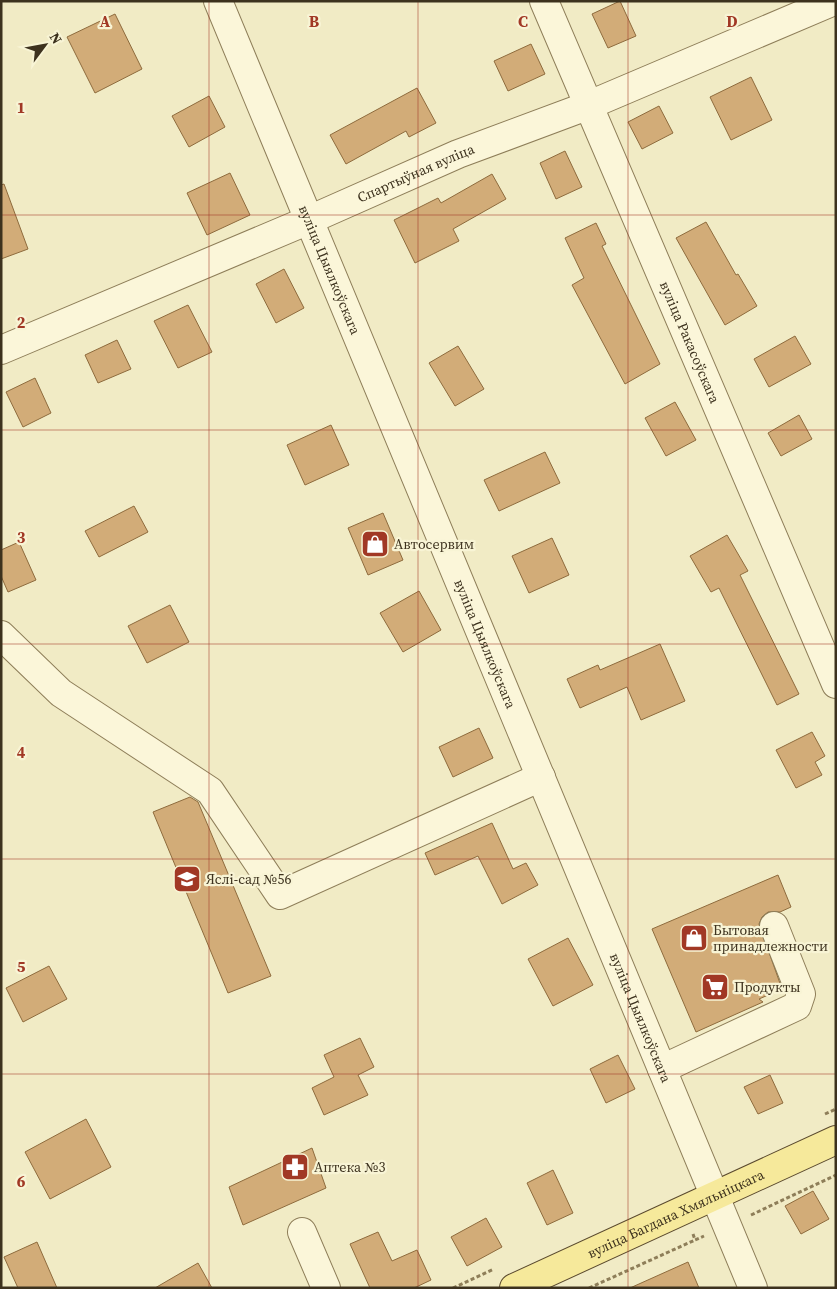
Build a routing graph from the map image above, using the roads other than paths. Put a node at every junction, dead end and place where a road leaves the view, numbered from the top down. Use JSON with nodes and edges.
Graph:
{"nodes":[{"id":1,"x":218,"y":1,"type":"edge"},
{"id":2,"x":544,"y":1,"type":"edge"},
{"id":3,"x":834,"y":1,"type":"edge"},
{"id":4,"x":587,"y":106,"type":"junction"},
{"id":5,"x":309,"y":220,"type":"junction"},
{"id":6,"x":1,"y":350,"type":"edge"},
{"id":7,"x":1,"y":635,"type":"edge"},
{"id":8,"x":836,"y":684,"type":"edge"},
{"id":9,"x":540,"y":777,"type":"junction"},
{"id":10,"x":774,"y":926,"type":"dead end"},
{"id":11,"x":662,"y":1069,"type":"junction"},
{"id":12,"x":836,"y":1140,"type":"edge"},
{"id":13,"x":714,"y":1196,"type":"junction"},
{"id":14,"x":302,"y":1232,"type":"dead end"},
{"id":15,"x":326,"y":1288,"type":"edge"},
{"id":16,"x":514,"y":1288,"type":"edge"},
{"id":17,"x":753,"y":1288,"type":"edge"}],
"edges":[{"from":1,"to":5,"type":"street","name":"вуліца Цыялкоўскага"},
{"from":2,"to":4,"type":"street","name":"вуліца Ракасоўскага"},
{"from":3,"to":4,"type":"street","name":"Спартыўная вуліца"},
{"from":4,"to":5,"type":"street","name":"Спартыўная вуліца"},
{"from":4,"to":8,"type":"street","name":"вуліца Ракасоўскага"},
{"from":5,"to":6,"type":"street","name":"Спартыўная вуліца"},
{"from":5,"to":9,"type":"street","name":"вуліца Цыялкоўскага"},
{"from":7,"to":9,"type":"street"},
{"from":9,"to":11,"type":"street","name":"вуліца Цыялкоўскага"},
{"from":10,"to":11,"type":"street"},
{"from":11,"to":13,"type":"street","name":"вуліца Цыялкоўскага"},
{"from":12,"to":13,"type":"main road","name":"вуліца Багдана Хмяльніцкага"},
{"from":13,"to":16,"type":"main road","name":"вуліца Багдана Хмяльніцкага"},
{"from":13,"to":17,"type":"street","name":"вуліца Цыялкоўскага"},
{"from":14,"to":15,"type":"street"}]}
